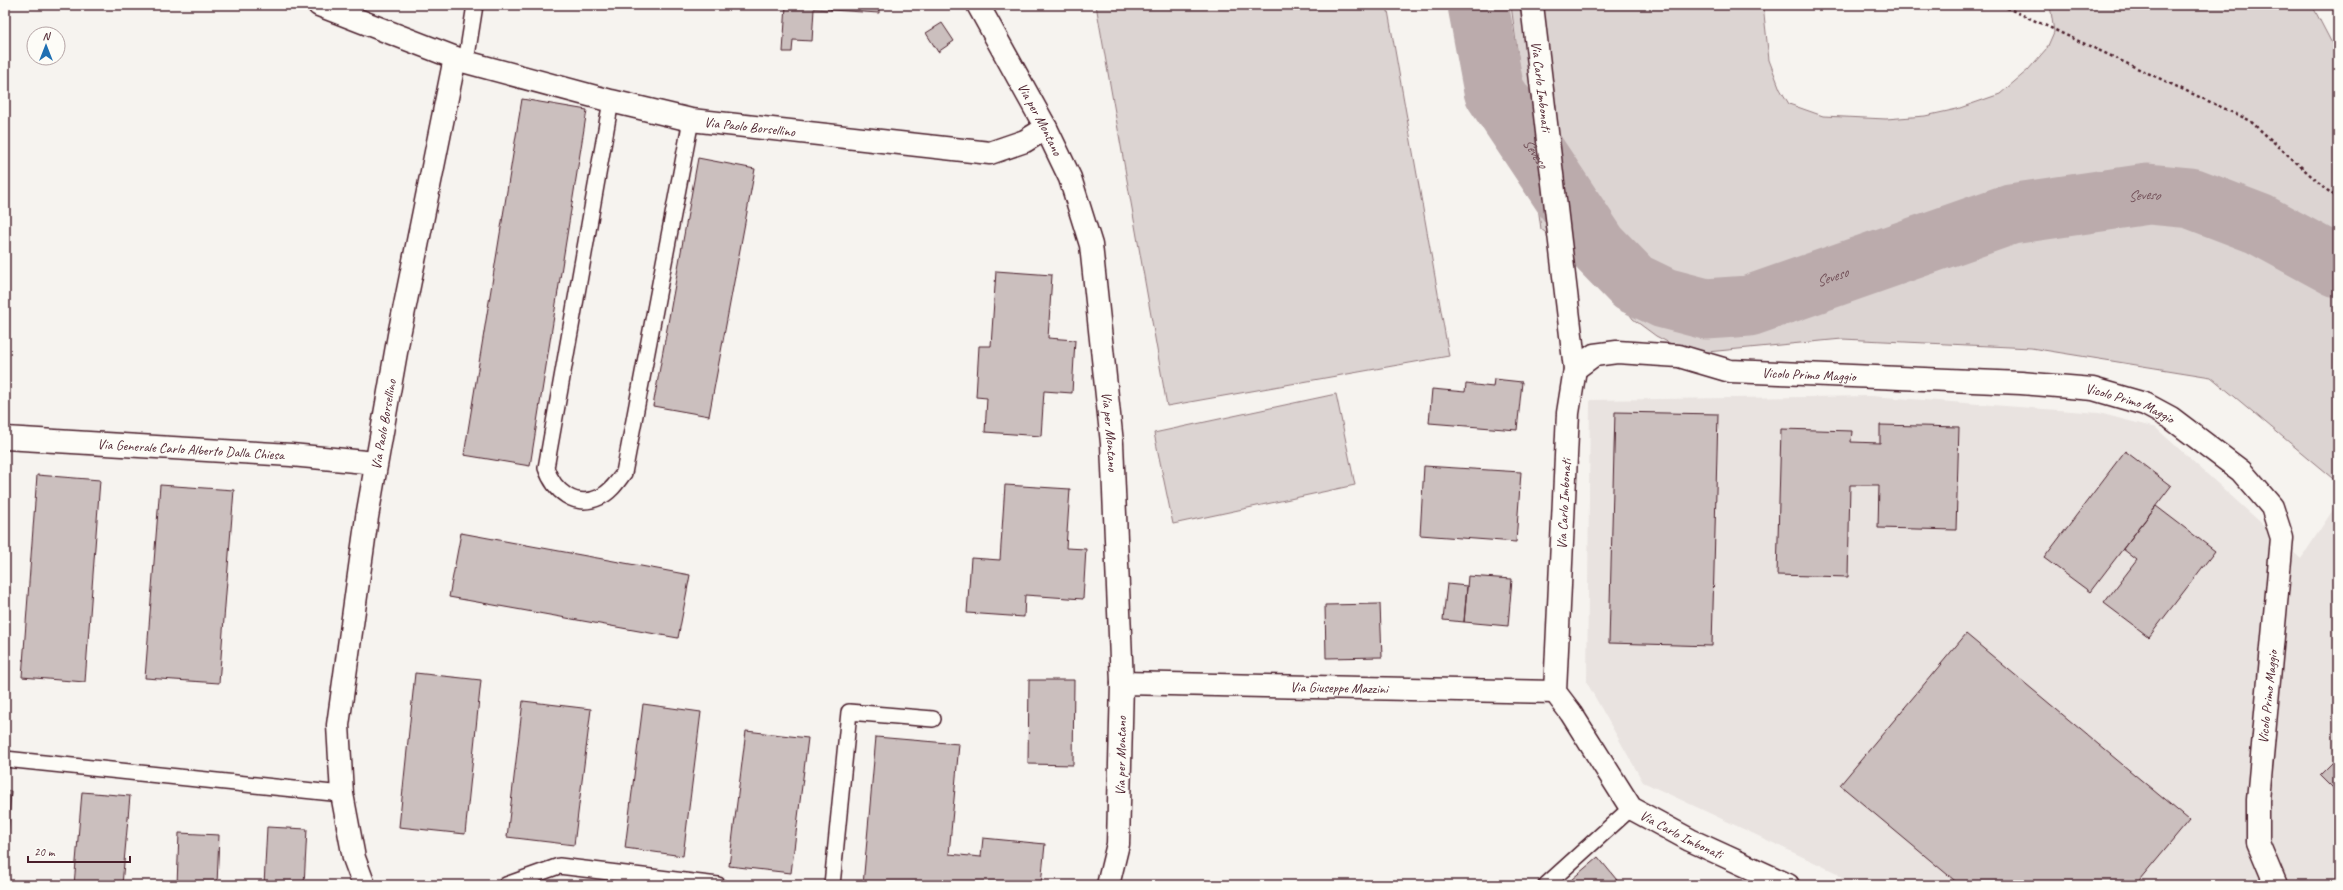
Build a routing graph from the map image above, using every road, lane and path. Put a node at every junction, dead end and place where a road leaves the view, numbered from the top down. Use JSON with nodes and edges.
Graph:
{"nodes":[{"id":1,"x":319,"y":5,"type":"edge"},
{"id":2,"x":475,"y":5,"type":"edge"},
{"id":3,"x":978,"y":5,"type":"edge"},
{"id":4,"x":1532,"y":5,"type":"edge"},
{"id":5,"x":2001,"y":5,"type":"edge"},
{"id":6,"x":461,"y":60,"type":"junction"},
{"id":7,"x":611,"y":101,"type":"junction"},
{"id":8,"x":691,"y":120,"type":"junction"},
{"id":9,"x":1046,"y":128,"type":"junction"},
{"id":10,"x":2338,"y":198,"type":"edge"},
{"id":11,"x":1575,"y":369,"type":"junction"},
{"id":12,"x":5,"y":438,"type":"edge"},
{"id":13,"x":376,"y":463,"type":"junction"},
{"id":14,"x":1122,"y":683,"type":"junction"},
{"id":15,"x":1555,"y":692,"type":"junction"},
{"id":16,"x":933,"y":719,"type":"dead end"},
{"id":17,"x":5,"y":759,"type":"edge"},
{"id":18,"x":342,"y":794,"type":"junction"},
{"id":19,"x":1630,"y":808,"type":"junction"},
{"id":20,"x":364,"y":885,"type":"edge"},
{"id":21,"x":506,"y":885,"type":"edge"},
{"id":22,"x":718,"y":885,"type":"edge"},
{"id":23,"x":832,"y":885,"type":"edge"},
{"id":24,"x":1108,"y":885,"type":"edge"},
{"id":25,"x":1546,"y":885,"type":"edge"},
{"id":26,"x":1788,"y":885,"type":"edge"},
{"id":27,"x":2276,"y":885,"type":"edge"}],
"edges":[{"from":1,"to":6,"type":"street","name":"Via Paolo Borsellino"},
{"from":2,"to":6,"type":"lane"},
{"from":3,"to":9,"type":"street","name":"Via per Montano"},
{"from":4,"to":11,"type":"street","name":"Via Carlo Imbonati"},
{"from":5,"to":10,"type":"path"},
{"from":6,"to":7,"type":"street","name":"Via Paolo Borsellino"},
{"from":6,"to":13,"type":"street","name":"Via Paolo Borsellino"},
{"from":7,"to":8,"type":"street","name":"Via Paolo Borsellino"},
{"from":7,"to":8,"type":"lane"},
{"from":8,"to":9,"type":"street","name":"Via Paolo Borsellino"},
{"from":9,"to":14,"type":"street","name":"Via per Montano"},
{"from":11,"to":15,"type":"street","name":"Via Carlo Imbonati"},
{"from":11,"to":27,"type":"street","name":"Vicolo Primo Maggio"},
{"from":12,"to":13,"type":"street","name":"Via Generale Carlo Alberto Dalla Chiesa"},
{"from":13,"to":18,"type":"street","name":"Via Paolo Borsellino"},
{"from":14,"to":15,"type":"street","name":"Via Giuseppe Mazzini"},
{"from":14,"to":24,"type":"street","name":"Via per Montano"},
{"from":15,"to":19,"type":"street","name":"Via Carlo Imbonati"},
{"from":16,"to":23,"type":"lane"},
{"from":17,"to":18,"type":"lane"},
{"from":18,"to":20,"type":"street","name":"Via Paolo Borsellino"},
{"from":19,"to":25,"type":"lane"},
{"from":19,"to":26,"type":"street","name":"Via Carlo Imbonati"},
{"from":21,"to":22,"type":"lane"}]}
